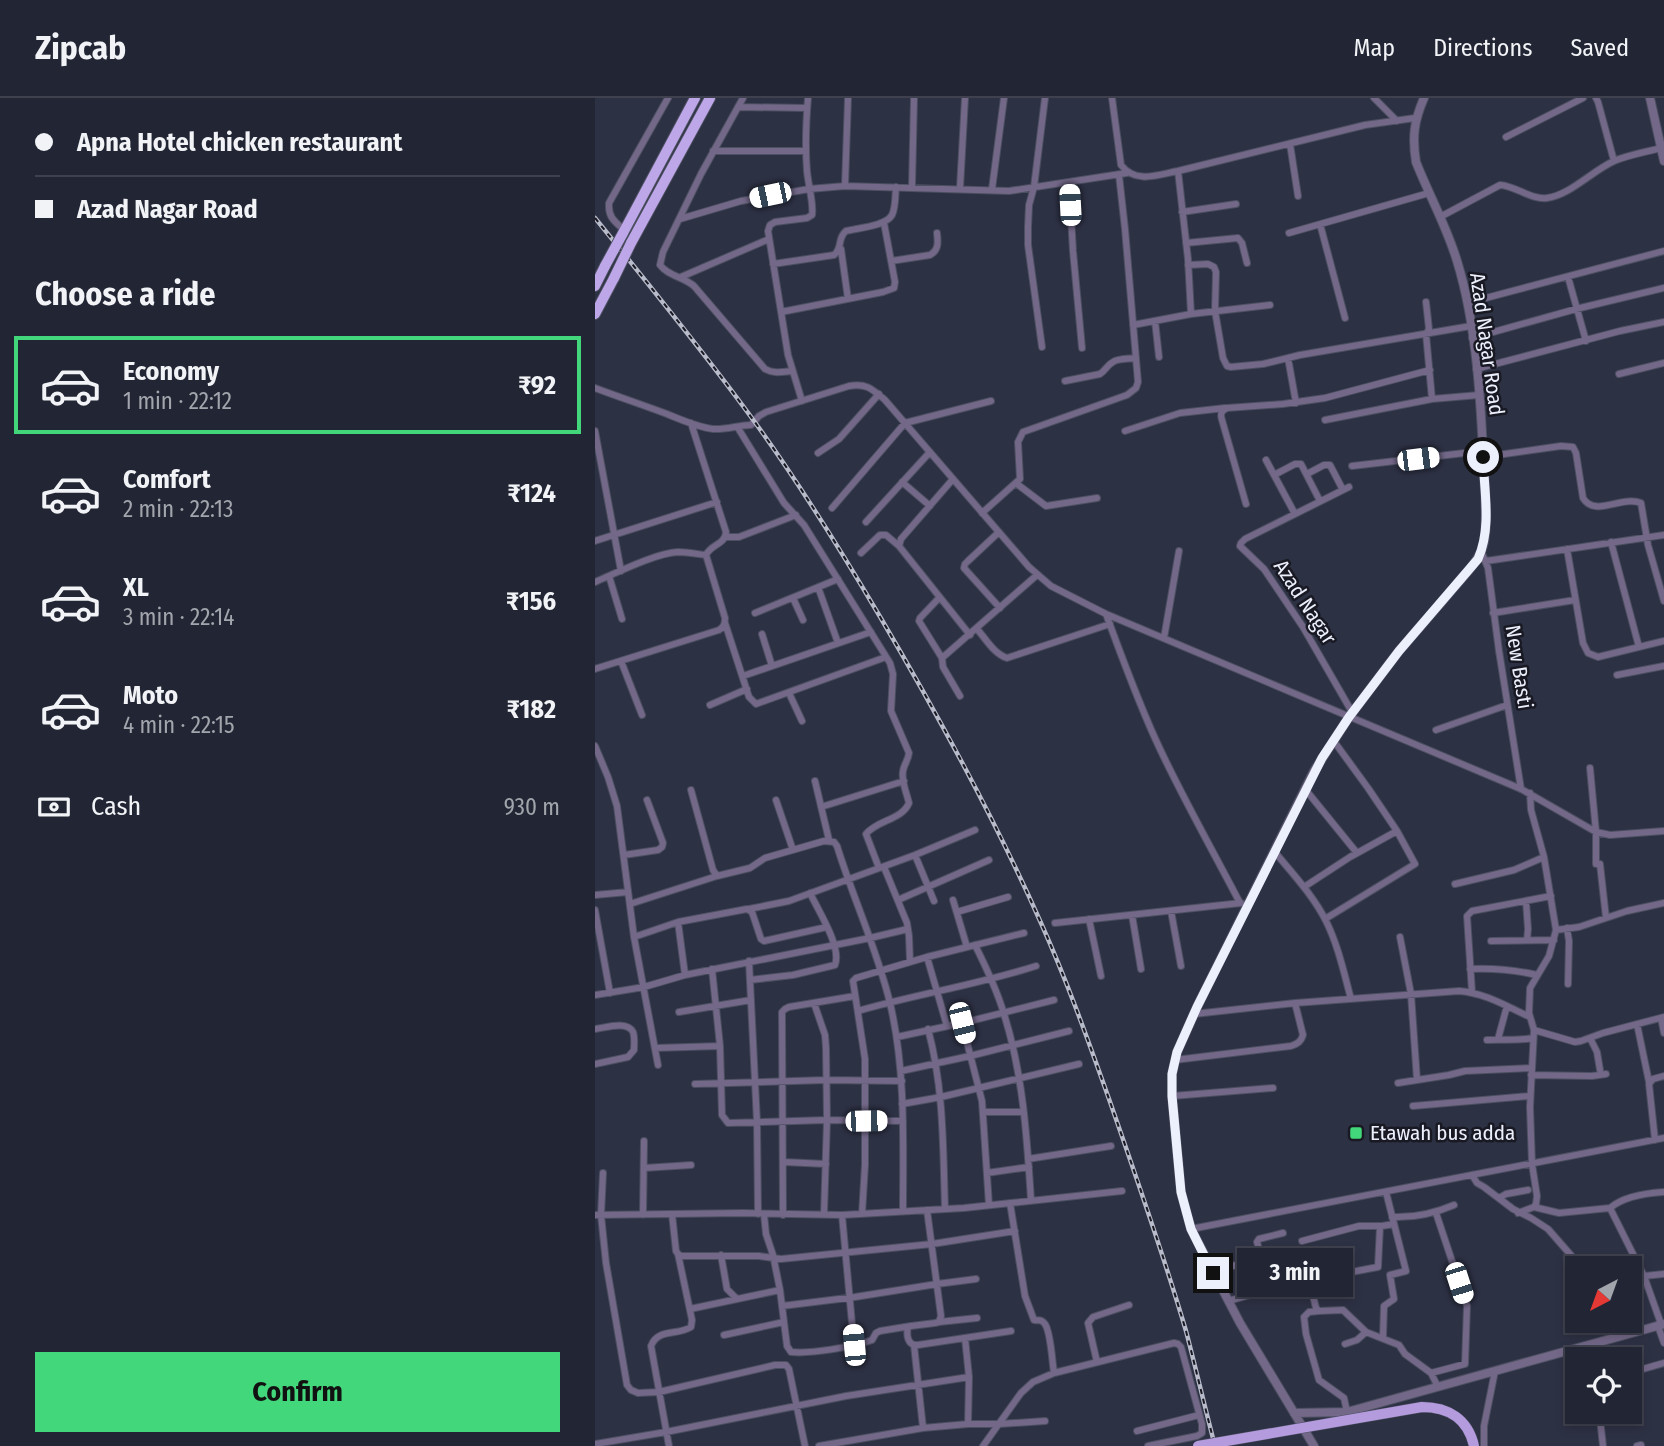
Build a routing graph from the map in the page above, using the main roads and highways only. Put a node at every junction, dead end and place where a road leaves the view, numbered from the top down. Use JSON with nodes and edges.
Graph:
{"nodes":[{"id":1,"x":695,"y":98,"type":"edge"},
{"id":2,"x":710,"y":98,"type":"edge"},
{"id":3,"x":595,"y":286,"type":"edge"},
{"id":4,"x":595,"y":314,"type":"edge"},
{"id":5,"x":1198,"y":1446,"type":"edge"},
{"id":6,"x":1474,"y":1446,"type":"edge"}],
"edges":[{"from":1,"to":3,"type":"highway","bridge":true},
{"from":2,"to":4,"type":"highway","bridge":true},
{"from":5,"to":6,"type":"main road","bridge":true}]}
